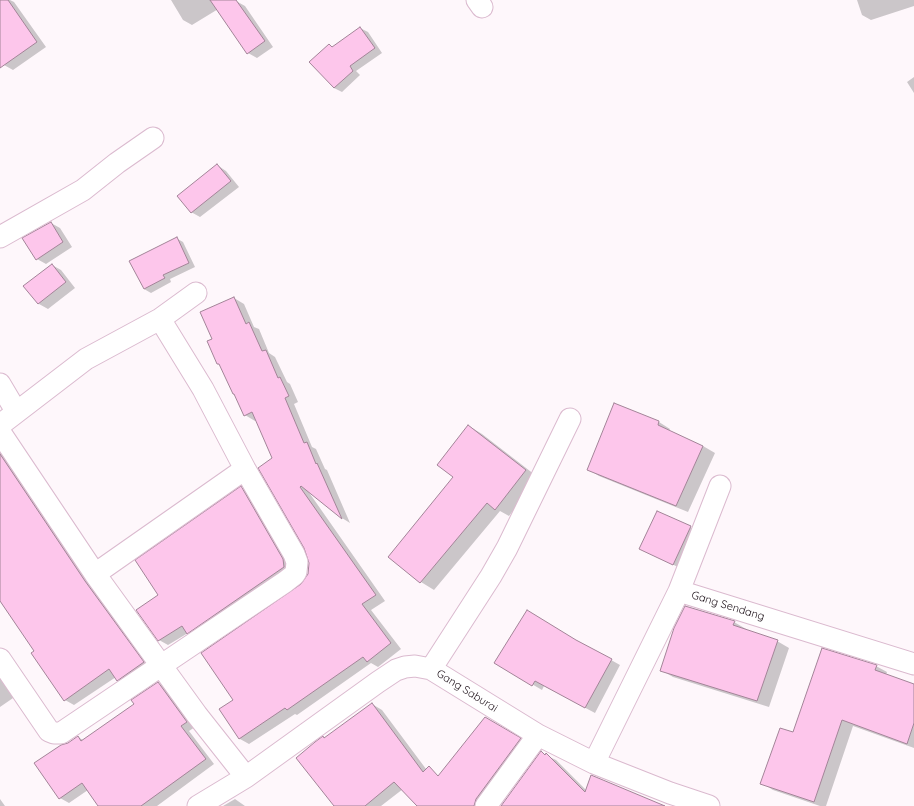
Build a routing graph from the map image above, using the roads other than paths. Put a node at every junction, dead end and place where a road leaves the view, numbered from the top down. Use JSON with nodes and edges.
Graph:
{"nodes":[{"id":1,"x":153,"y":138,"type":"dead end"},
{"id":2,"x":0,"y":237,"type":"edge"},
{"id":3,"x":196,"y":293,"type":"dead end"},
{"id":4,"x":160,"y":319,"type":"junction"},
{"id":5,"x":0,"y":384,"type":"edge"},
{"id":6,"x":16,"y":411,"type":"junction"},
{"id":7,"x":570,"y":419,"type":"dead end"},
{"id":8,"x":0,"y":425,"type":"edge"},
{"id":9,"x":0,"y":432,"type":"edge"},
{"id":10,"x":245,"y":469,"type":"junction"},
{"id":11,"x":720,"y":486,"type":"dead end"},
{"id":12,"x":95,"y":574,"type":"junction"},
{"id":13,"x":679,"y":591,"type":"junction"},
{"id":14,"x":0,"y":659,"type":"edge"},
{"id":15,"x":914,"y":664,"type":"edge"},
{"id":16,"x":162,"y":665,"type":"junction"},
{"id":17,"x":431,"y":669,"type":"junction"},
{"id":18,"x":538,"y":735,"type":"junction"},
{"id":19,"x":594,"y":763,"type":"junction"},
{"id":20,"x":246,"y":777,"type":"junction"},
{"id":21,"x":198,"y":806,"type":"edge"},
{"id":22,"x":486,"y":806,"type":"edge"},
{"id":23,"x":709,"y":806,"type":"edge"}],
"edges":[{"from":1,"to":2,"type":"street"},
{"from":3,"to":4,"type":"street"},
{"from":4,"to":6,"type":"street"},
{"from":4,"to":10,"type":"street"},
{"from":5,"to":6,"type":"street"},
{"from":6,"to":8,"type":"street"},
{"from":7,"to":17,"type":"street"},
{"from":9,"to":12,"type":"street"},
{"from":10,"to":12,"type":"street"},
{"from":10,"to":16,"type":"street"},
{"from":11,"to":13,"type":"street"},
{"from":12,"to":16,"type":"street"},
{"from":13,"to":15,"type":"street","name":"Gang Sendang"},
{"from":13,"to":19,"type":"street","name":"Gang Sendang"},
{"from":14,"to":16,"type":"street"},
{"from":16,"to":20,"type":"street"},
{"from":17,"to":18,"type":"street","name":"Gang Saburai"},
{"from":17,"to":20,"type":"street","name":"Gang Saburai"},
{"from":18,"to":19,"type":"street","name":"Gang Saburai"},
{"from":18,"to":22,"type":"street"},
{"from":19,"to":23,"type":"street","name":"Gang Saburai"},
{"from":20,"to":21,"type":"street","name":"Gang Saburai"}]}
